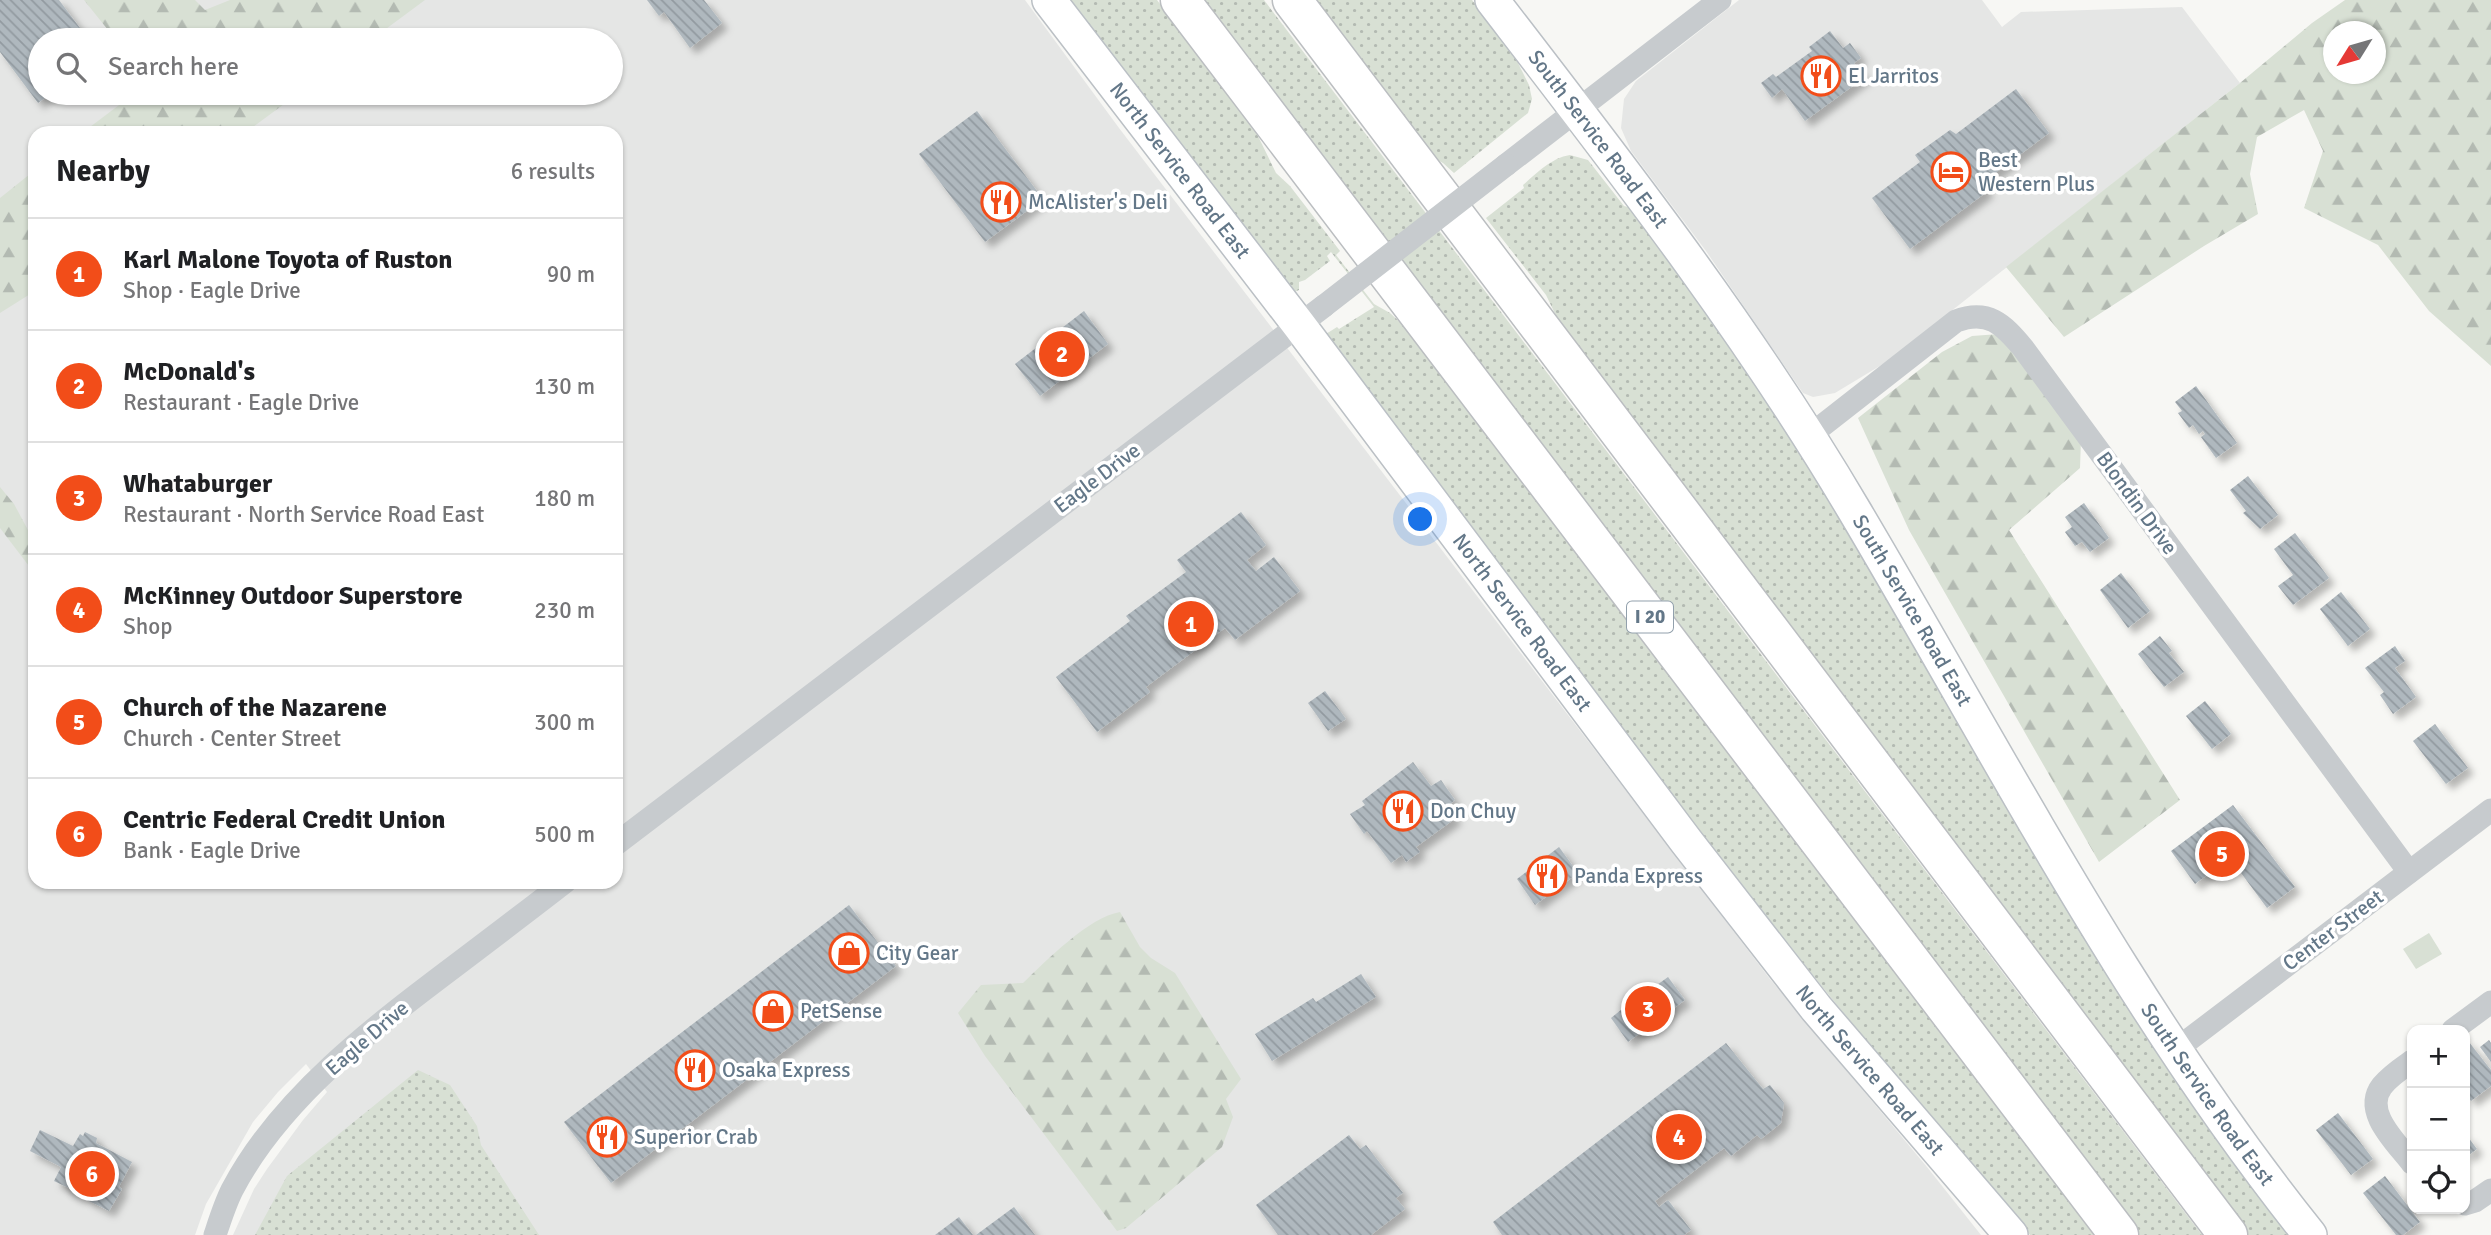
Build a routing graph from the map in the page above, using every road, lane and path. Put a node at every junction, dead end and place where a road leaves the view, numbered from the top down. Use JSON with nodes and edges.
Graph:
{"nodes":[{"id":1,"x":1049,"y":0,"type":"edge"},
{"id":2,"x":1180,"y":0,"type":"edge"},
{"id":3,"x":1293,"y":0,"type":"edge"},
{"id":4,"x":1492,"y":0,"type":"edge"},
{"id":5,"x":1720,"y":0,"type":"edge"},
{"id":6,"x":1577,"y":111,"type":"junction"},
{"id":7,"x":1311,"y":315,"type":"junction"},
{"id":8,"x":1809,"y":436,"type":"junction"},
{"id":9,"x":2491,"y":810,"type":"edge"},
{"id":10,"x":623,"y":839,"type":"edge"},
{"id":11,"x":2409,"y":872,"type":"junction"},
{"id":12,"x":556,"y":889,"type":"edge"},
{"id":13,"x":2491,"y":1002,"type":"edge"},
{"id":14,"x":2460,"y":1025,"type":"edge"},
{"id":15,"x":2174,"y":1051,"type":"junction"},
{"id":16,"x":2407,"y":1065,"type":"edge"},
{"id":17,"x":2407,"y":1156,"type":"edge"},
{"id":18,"x":2491,"y":1190,"type":"edge"},
{"id":19,"x":2470,"y":1202,"type":"edge"},
{"id":20,"x":215,"y":1235,"type":"edge"},
{"id":21,"x":2011,"y":1235,"type":"edge"},
{"id":22,"x":2119,"y":1235,"type":"edge"},
{"id":23,"x":2228,"y":1235,"type":"edge"},
{"id":24,"x":2310,"y":1235,"type":"edge"}],
"edges":[{"from":1,"to":7,"type":"main road","name":"North Service Road East"},
{"from":2,"to":22,"type":"highway","number":"I 20"},
{"from":3,"to":23,"type":"highway"},
{"from":4,"to":6,"type":"main road","name":"South Service Road East"},
{"from":5,"to":6,"type":"street","name":"Eagle Drive"},
{"from":6,"to":7,"type":"street","name":"Eagle Drive","bridge":true},
{"from":6,"to":8,"type":"main road","name":"South Service Road East"},
{"from":7,"to":10,"type":"street","name":"Eagle Drive"},
{"from":7,"to":21,"type":"main road","name":"North Service Road East"},
{"from":8,"to":11,"type":"street","name":"Blondin Drive"},
{"from":8,"to":15,"type":"main road","name":"South Service Road East"},
{"from":9,"to":11,"type":"street","name":"Center Street"},
{"from":11,"to":15,"type":"street","name":"Center Street"},
{"from":12,"to":20,"type":"street","name":"Eagle Drive"},
{"from":13,"to":14,"type":"street"},
{"from":15,"to":24,"type":"main road","name":"South Service Road East"},
{"from":16,"to":17,"type":"street"},
{"from":18,"to":19,"type":"street"}]}
